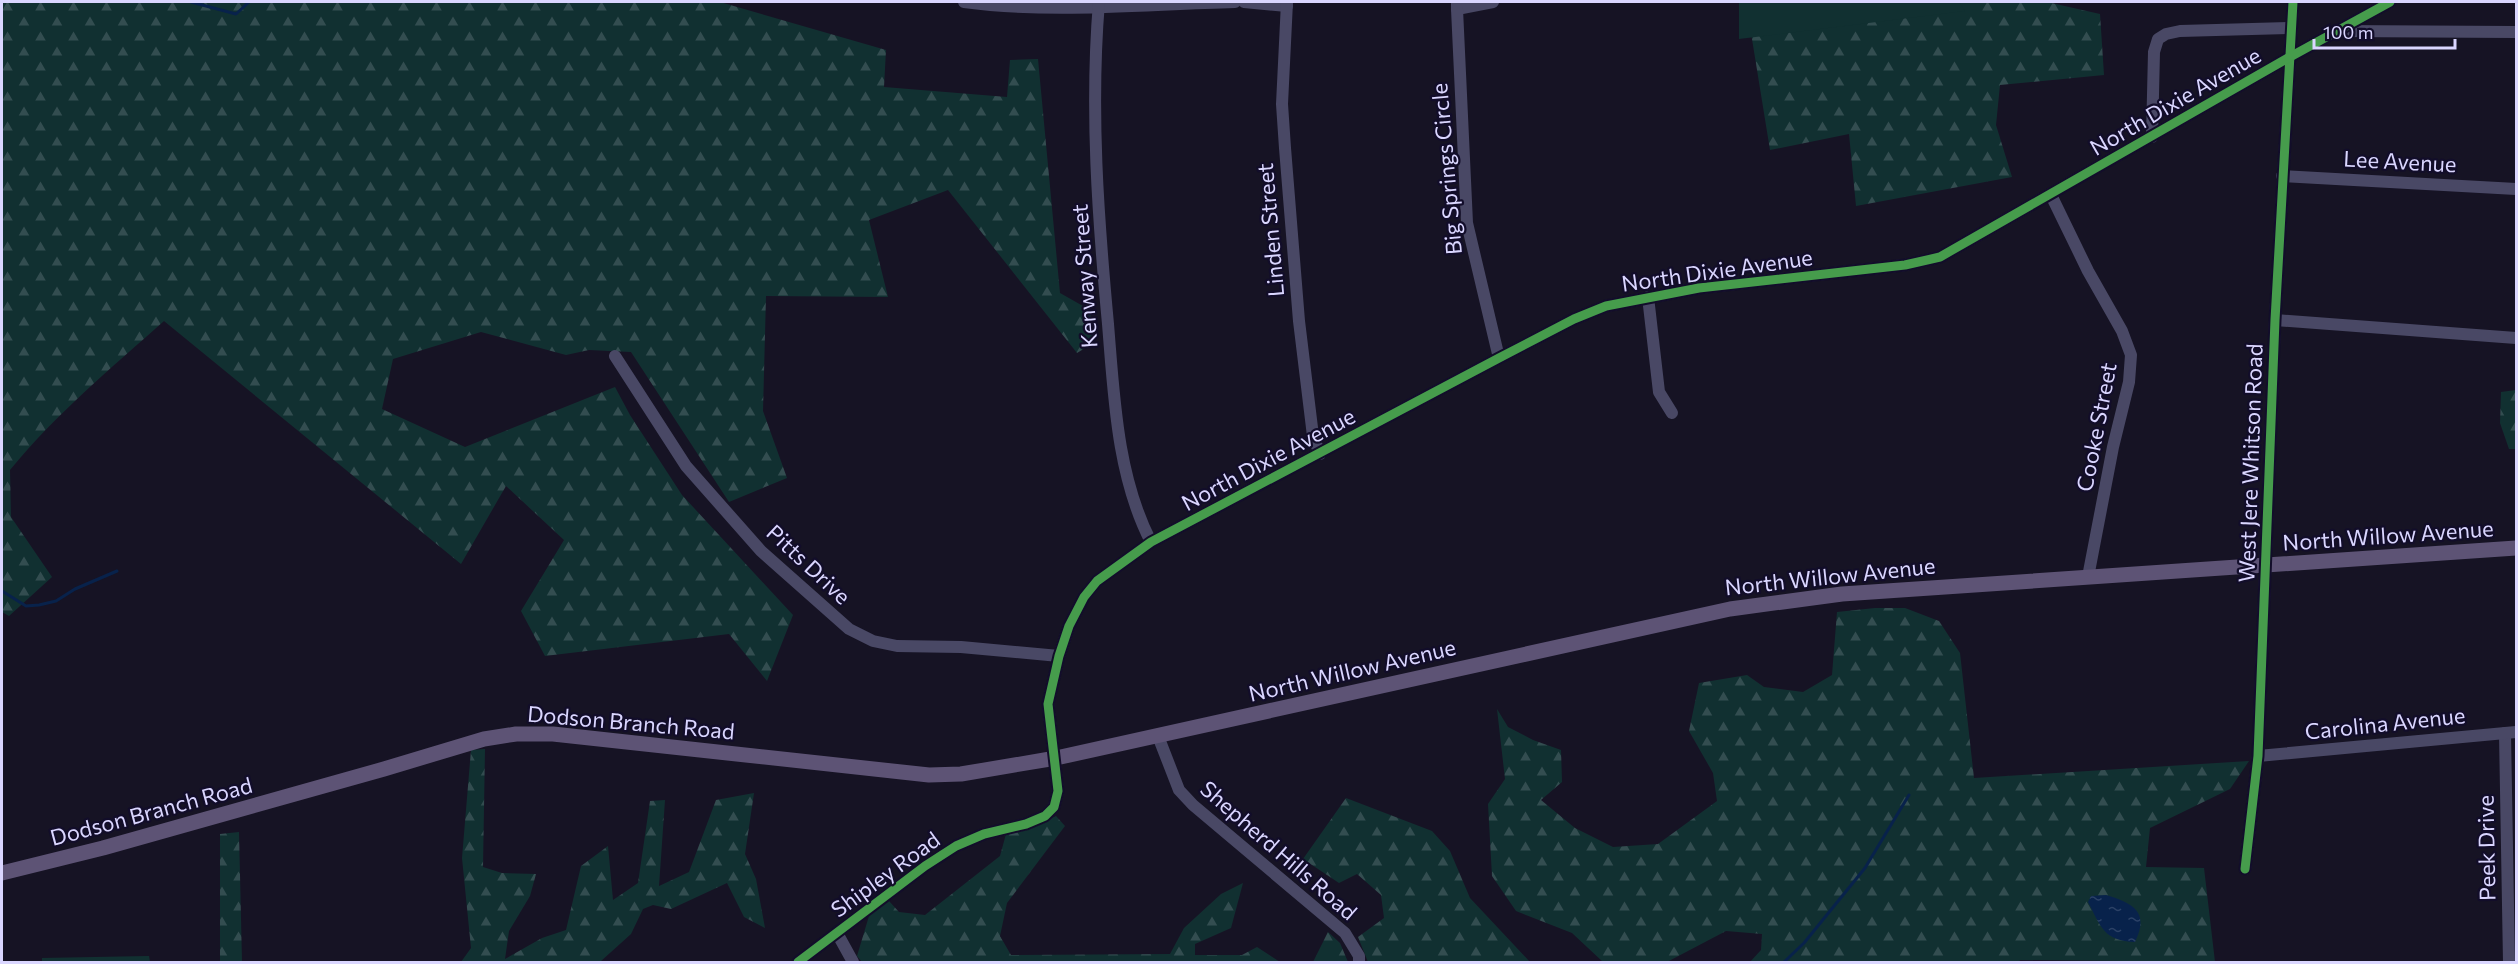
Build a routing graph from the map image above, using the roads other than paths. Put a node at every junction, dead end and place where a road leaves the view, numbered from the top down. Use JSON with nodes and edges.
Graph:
{"nodes":[{"id":1,"x":964,"y":2,"type":"edge"},
{"id":2,"x":1235,"y":2,"type":"edge"},
{"id":3,"x":1244,"y":2,"type":"edge"},
{"id":4,"x":1493,"y":2,"type":"edge"},
{"id":5,"x":2293,"y":2,"type":"edge"},
{"id":6,"x":2390,"y":2,"type":"edge"},
{"id":7,"x":1287,"y":4,"type":"edge"},
{"id":8,"x":1099,"y":5,"type":"edge"},
{"id":9,"x":1457,"y":5,"type":"edge"},
{"id":10,"x":2290,"y":28,"type":"junction"},
{"id":11,"x":2336,"y":31,"type":"junction"},
{"id":12,"x":2517,"y":32,"type":"edge"},
{"id":13,"x":2288,"y":58,"type":"junction"},
{"id":14,"x":2152,"y":137,"type":"junction"},
{"id":15,"x":2282,"y":176,"type":"junction"},
{"id":16,"x":2517,"y":189,"type":"edge"},
{"id":17,"x":2050,"y":195,"type":"junction"},
{"id":18,"x":1648,"y":297,"type":"junction"},
{"id":19,"x":2275,"y":320,"type":"junction"},
{"id":20,"x":2517,"y":338,"type":"edge"},
{"id":21,"x":615,"y":356,"type":"dead end"},
{"id":22,"x":1499,"y":358,"type":"junction"},
{"id":23,"x":1672,"y":413,"type":"dead end"},
{"id":24,"x":1320,"y":454,"type":"junction"},
{"id":25,"x":1151,"y":542,"type":"junction"},
{"id":26,"x":2517,"y":548,"type":"edge"},
{"id":27,"x":2265,"y":566,"type":"junction"},
{"id":28,"x":2088,"y":577,"type":"junction"},
{"id":29,"x":1059,"y":656,"type":"junction"},
{"id":30,"x":2511,"y":733,"type":"edge"},
{"id":31,"x":1158,"y":736,"type":"junction"},
{"id":32,"x":2258,"y":756,"type":"junction"},
{"id":33,"x":1056,"y":758,"type":"junction"},
{"id":34,"x":2245,"y":869,"type":"dead end"},
{"id":35,"x":2,"y":873,"type":"edge"},
{"id":36,"x":837,"y":933,"type":"junction"},
{"id":37,"x":798,"y":963,"type":"edge"},
{"id":38,"x":853,"y":963,"type":"edge"},
{"id":39,"x":1359,"y":963,"type":"edge"},
{"id":40,"x":2509,"y":963,"type":"edge"}],
"edges":[{"from":1,"to":8,"type":"street"},
{"from":2,"to":8,"type":"street"},
{"from":3,"to":7,"type":"street"},
{"from":4,"to":9,"type":"street","name":"Big Springs Circle"},
{"from":5,"to":10,"type":"street","name":"West Jere Whitson Road"},
{"from":6,"to":11,"type":"street","name":"North Dixie Avenue"},
{"from":7,"to":24,"type":"street","name":"Linden Street"},
{"from":8,"to":25,"type":"street","name":"Kenway Street"},
{"from":9,"to":22,"type":"street","name":"Big Springs Circle"},
{"from":10,"to":13,"type":"street","name":"West Jere Whitson Road"},
{"from":10,"to":14,"type":"street"},
{"from":11,"to":12,"type":"street"},
{"from":11,"to":13,"type":"street","name":"North Dixie Avenue"},
{"from":13,"to":14,"type":"street","name":"North Dixie Avenue"},
{"from":13,"to":15,"type":"street","name":"West Jere Whitson Road"},
{"from":14,"to":17,"type":"street","name":"North Dixie Avenue"},
{"from":15,"to":16,"type":"street","name":"Lee Avenue"},
{"from":15,"to":19,"type":"street","name":"West Jere Whitson Road"},
{"from":17,"to":18,"type":"street","name":"North Dixie Avenue"},
{"from":17,"to":28,"type":"street","name":"Cooke Street"},
{"from":18,"to":22,"type":"street","name":"North Dixie Avenue"},
{"from":18,"to":23,"type":"street"},
{"from":19,"to":20,"type":"street"},
{"from":19,"to":27,"type":"street","name":"West Jere Whitson Road"},
{"from":21,"to":29,"type":"street","name":"Pitts Drive"},
{"from":22,"to":24,"type":"street","name":"North Dixie Avenue"},
{"from":24,"to":25,"type":"street","name":"North Dixie Avenue"},
{"from":25,"to":29,"type":"street","name":"North Dixie Avenue"},
{"from":26,"to":27,"type":"main road","name":"North Willow Avenue"},
{"from":27,"to":28,"type":"main road","name":"North Willow Avenue"},
{"from":27,"to":32,"type":"street","name":"West Jere Whitson Road"},
{"from":28,"to":31,"type":"main road","name":"North Willow Avenue"},
{"from":29,"to":33,"type":"street","name":"North Dixie Avenue"},
{"from":30,"to":32,"type":"street","name":"Carolina Avenue"},
{"from":30,"to":40,"type":"street","name":"Peek Drive"},
{"from":31,"to":33,"type":"main road","name":"North Willow Avenue"},
{"from":31,"to":39,"type":"street","name":"Shepherd Hills Road"},
{"from":32,"to":34,"type":"street","name":"West Jere Whitson Road"},
{"from":33,"to":35,"type":"main road","name":"Dodson Branch Road"},
{"from":33,"to":36,"type":"street","name":"Shipley Road"},
{"from":36,"to":37,"type":"street","name":"Shipley Road"},
{"from":36,"to":38,"type":"street"}]}
